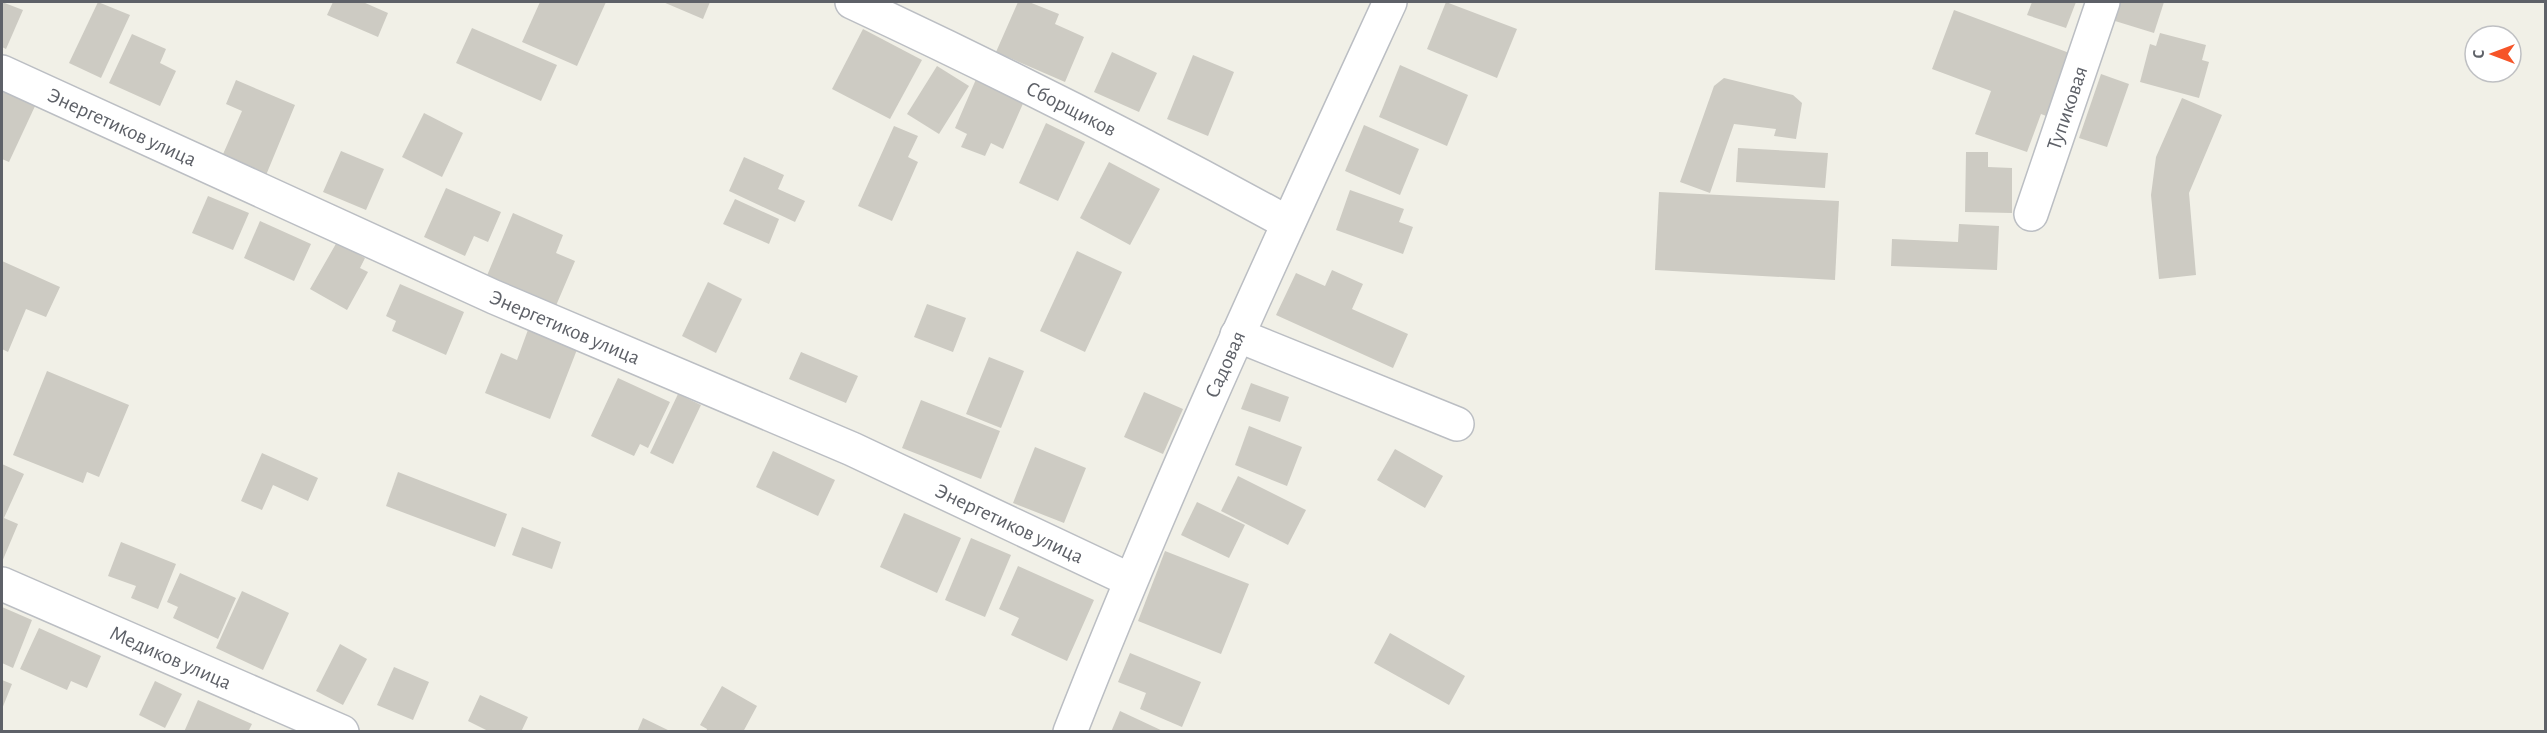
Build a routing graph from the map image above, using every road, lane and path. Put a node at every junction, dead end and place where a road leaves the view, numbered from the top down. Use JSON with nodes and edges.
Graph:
{"nodes":[{"id":1,"x":852,"y":2,"type":"edge"},
{"id":2,"x":1390,"y":2,"type":"edge"},
{"id":3,"x":2103,"y":2,"type":"edge"},
{"id":4,"x":2,"y":72,"type":"edge"},
{"id":5,"x":2031,"y":214,"type":"dead end"},
{"id":6,"x":1288,"y":223,"type":"junction"},
{"id":7,"x":1238,"y":335,"type":"junction"},
{"id":8,"x":1457,"y":424,"type":"dead end"},
{"id":9,"x":1130,"y":580,"type":"junction"},
{"id":10,"x":2,"y":584,"type":"edge"},
{"id":11,"x":342,"y":732,"type":"edge"},
{"id":12,"x":1070,"y":732,"type":"edge"}],
"edges":[{"from":1,"to":6,"type":"street","name":"Сборщиков"},
{"from":2,"to":6,"type":"street","name":"Садовая"},
{"from":3,"to":5,"type":"street","name":"Тупиковая"},
{"from":4,"to":9,"type":"street","name":"Энергетиков улица"},
{"from":6,"to":7,"type":"street","name":"Садовая"},
{"from":7,"to":8,"type":"street"},
{"from":7,"to":9,"type":"street","name":"Садовая"},
{"from":9,"to":12,"type":"street","name":"Садовая"},
{"from":10,"to":11,"type":"street","name":"Медиков улица"}]}
